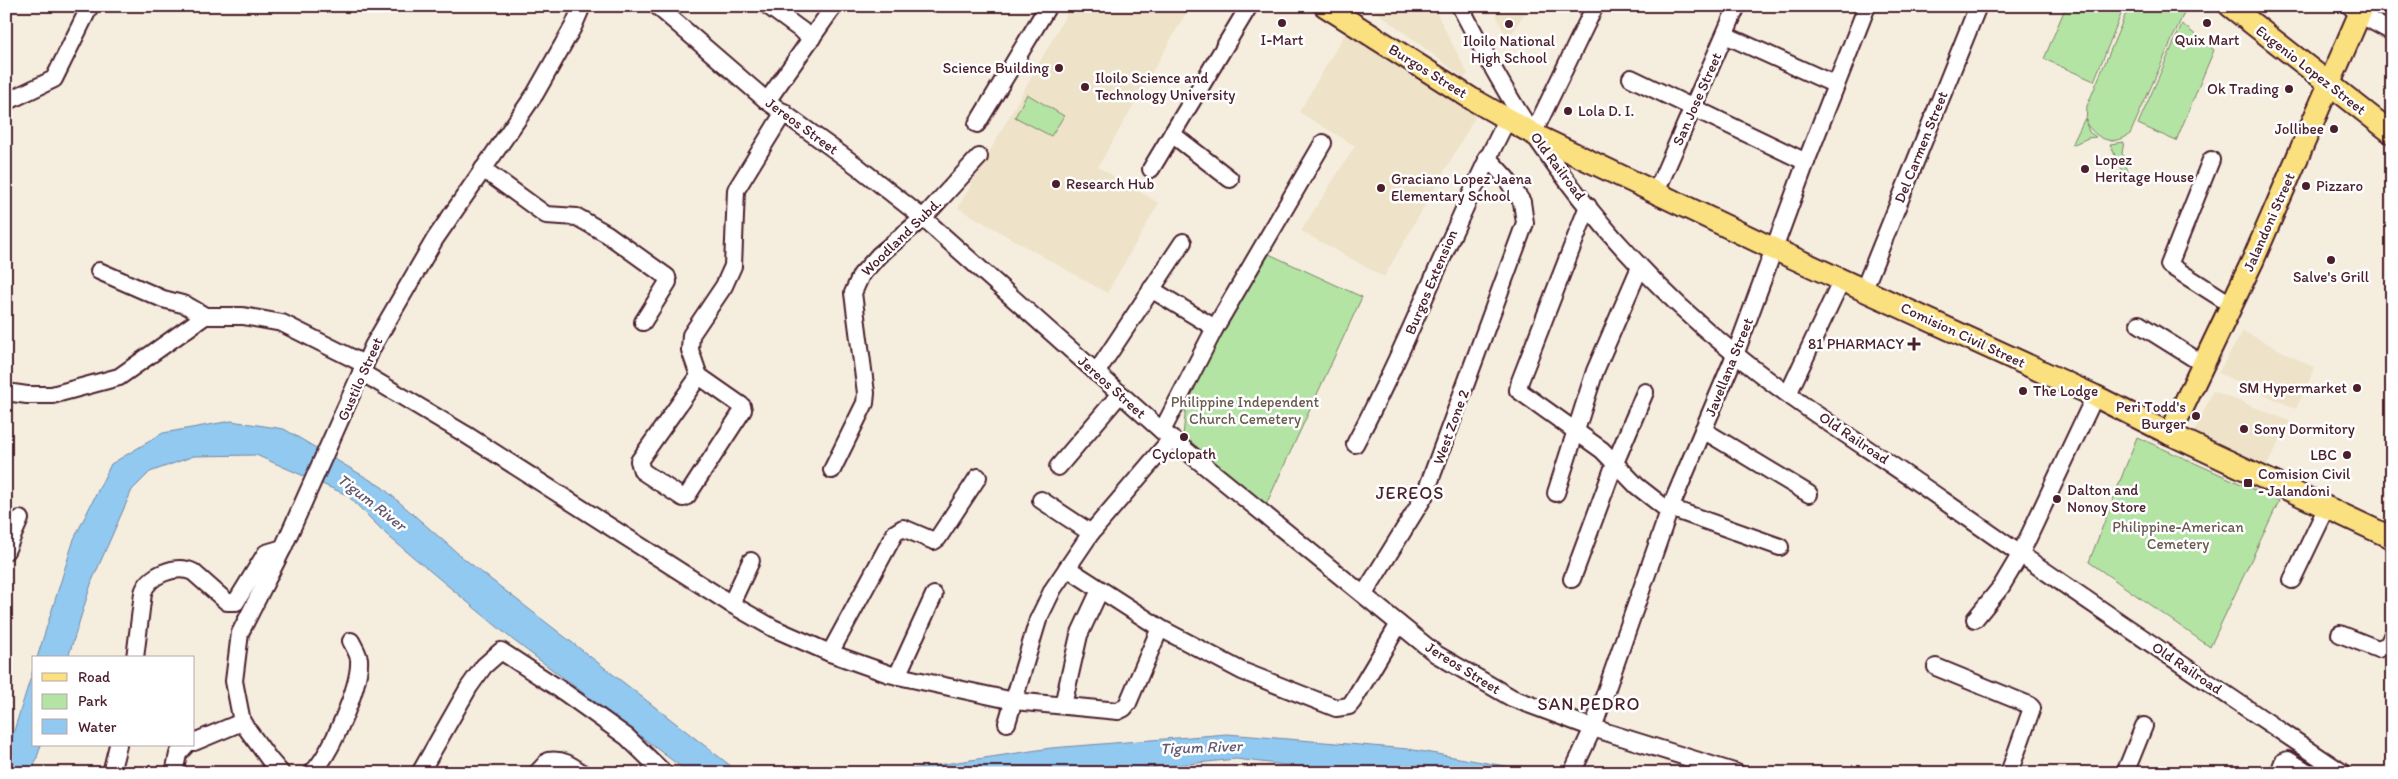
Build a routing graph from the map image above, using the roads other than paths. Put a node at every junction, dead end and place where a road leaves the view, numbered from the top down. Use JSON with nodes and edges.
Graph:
{"nodes":[{"id":1,"x":90,"y":6,"type":"edge"},
{"id":2,"x":582,"y":6,"type":"edge"},
{"id":3,"x":657,"y":6,"type":"edge"},
{"id":4,"x":768,"y":6,"type":"edge"},
{"id":5,"x":834,"y":6,"type":"edge"},
{"id":6,"x":1048,"y":6,"type":"edge"},
{"id":7,"x":1249,"y":6,"type":"edge"},
{"id":8,"x":1325,"y":6,"type":"edge"},
{"id":9,"x":1460,"y":6,"type":"edge"},
{"id":10,"x":1595,"y":6,"type":"edge"},
{"id":11,"x":1737,"y":6,"type":"edge"},
{"id":12,"x":1867,"y":6,"type":"edge"},
{"id":13,"x":1978,"y":6,"type":"edge"},
{"id":14,"x":2230,"y":6,"type":"edge"},
{"id":15,"x":2357,"y":9,"type":"edge"},
{"id":16,"x":2392,"y":32,"type":"edge"},
{"id":17,"x":1725,"y":35,"type":"junction"},
{"id":18,"x":812,"y":38,"type":"junction"},
{"id":19,"x":1631,"y":78,"type":"dead end"},
{"id":20,"x":2330,"y":84,"type":"junction"},
{"id":21,"x":1836,"y":85,"type":"junction"},
{"id":22,"x":767,"y":101,"type":"junction"},
{"id":23,"x":6,"y":102,"type":"edge"},
{"id":24,"x":1693,"y":108,"type":"junction"},
{"id":25,"x":784,"y":112,"type":"junction"},
{"id":26,"x":1507,"y":120,"type":"junction"},
{"id":27,"x":978,"y":124,"type":"dead end"},
{"id":28,"x":2392,"y":133,"type":"edge"},
{"id":29,"x":1172,"y":134,"type":"junction"},
{"id":30,"x":1533,"y":134,"type":"junction"},
{"id":31,"x":1323,"y":143,"type":"dead end"},
{"id":32,"x":979,"y":156,"type":"dead end"},
{"id":33,"x":1488,"y":157,"type":"junction"},
{"id":34,"x":2211,"y":160,"type":"dead end"},
{"id":35,"x":1806,"y":162,"type":"junction"},
{"id":36,"x":1151,"y":168,"type":"dead end"},
{"id":37,"x":483,"y":169,"type":"junction"},
{"id":38,"x":1230,"y":179,"type":"dead end"},
{"id":39,"x":1656,"y":192,"type":"junction"},
{"id":40,"x":1588,"y":206,"type":"junction"},
{"id":41,"x":923,"y":218,"type":"junction"},
{"id":42,"x":1183,"y":242,"type":"dead end"},
{"id":43,"x":1774,"y":249,"type":"junction"},
{"id":44,"x":1640,"y":267,"type":"junction"},
{"id":45,"x":98,"y":271,"type":"dead end"},
{"id":46,"x":1842,"y":279,"type":"junction"},
{"id":47,"x":1864,"y":288,"type":"junction"},
{"id":48,"x":1151,"y":289,"type":"junction"},
{"id":49,"x":2232,"y":304,"type":"junction"},
{"id":50,"x":205,"y":316,"type":"junction"},
{"id":51,"x":644,"y":322,"type":"dead end"},
{"id":52,"x":2139,"y":324,"type":"dead end"},
{"id":53,"x":1215,"y":328,"type":"junction"},
{"id":54,"x":1735,"y":355,"type":"junction"},
{"id":55,"x":2204,"y":364,"type":"junction"},
{"id":56,"x":363,"y":368,"type":"junction"},
{"id":57,"x":1096,"y":373,"type":"junction"},
{"id":58,"x":700,"y":376,"type":"junction"},
{"id":59,"x":6,"y":392,"type":"edge"},
{"id":60,"x":1644,"y":392,"type":"dead end"},
{"id":61,"x":1120,"y":394,"type":"junction"},
{"id":62,"x":1788,"y":394,"type":"junction"},
{"id":63,"x":2095,"y":396,"type":"junction"},
{"id":64,"x":1575,"y":430,"type":"junction"},
{"id":65,"x":1703,"y":430,"type":"junction"},
{"id":66,"x":1167,"y":434,"type":"junction"},
{"id":67,"x":2170,"y":434,"type":"junction"},
{"id":68,"x":1355,"y":444,"type":"dead end"},
{"id":69,"x":1615,"y":462,"type":"junction"},
{"id":70,"x":1058,"y":467,"type":"dead end"},
{"id":71,"x":832,"y":470,"type":"dead end"},
{"id":72,"x":978,"y":477,"type":"dead end"},
{"id":73,"x":1556,"y":493,"type":"dead end"},
{"id":74,"x":1809,"y":494,"type":"dead end"},
{"id":75,"x":1041,"y":500,"type":"dead end"},
{"id":76,"x":2327,"y":507,"type":"junction"},
{"id":77,"x":1670,"y":510,"type":"junction"},
{"id":78,"x":20,"y":518,"type":"dead end"},
{"id":79,"x":1091,"y":533,"type":"junction"},
{"id":80,"x":2392,"y":538,"type":"edge"},
{"id":81,"x":1780,"y":547,"type":"dead end"},
{"id":82,"x":283,"y":548,"type":"junction"},
{"id":83,"x":6,"y":551,"type":"edge"},
{"id":84,"x":2020,"y":555,"type":"junction"},
{"id":85,"x":751,"y":561,"type":"dead end"},
{"id":86,"x":1067,"y":568,"type":"junction"},
{"id":87,"x":1572,"y":579,"type":"dead end"},
{"id":88,"x":2292,"y":580,"type":"dead end"},
{"id":89,"x":1100,"y":590,"type":"junction"},
{"id":90,"x":1364,"y":594,"type":"junction"},
{"id":91,"x":934,"y":595,"type":"dead end"},
{"id":92,"x":731,"y":604,"type":"junction"},
{"id":93,"x":1975,"y":619,"type":"dead end"},
{"id":94,"x":1398,"y":624,"type":"junction"},
{"id":95,"x":1160,"y":628,"type":"junction"},
{"id":96,"x":2340,"y":634,"type":"dead end"},
{"id":97,"x":2392,"y":636,"type":"edge"},
{"id":98,"x":351,"y":642,"type":"dead end"},
{"id":99,"x":830,"y":653,"type":"junction"},
{"id":100,"x":135,"y":656,"type":"edge"},
{"id":101,"x":1936,"y":667,"type":"dead end"},
{"id":102,"x":897,"y":676,"type":"junction"},
{"id":103,"x":1014,"y":701,"type":"junction"},
{"id":104,"x":1063,"y":705,"type":"junction"},
{"id":105,"x":242,"y":722,"type":"junction"},
{"id":106,"x":1007,"y":723,"type":"dead end"},
{"id":107,"x":2144,"y":726,"type":"dead end"},
{"id":108,"x":1593,"y":728,"type":"junction"},
{"id":109,"x":195,"y":742,"type":"edge"},
{"id":110,"x":118,"y":746,"type":"edge"},
{"id":111,"x":185,"y":746,"type":"edge"},
{"id":112,"x":1574,"y":768,"type":"edge"},
{"id":113,"x":1713,"y":769,"type":"edge"},
{"id":114,"x":112,"y":773,"type":"edge"},
{"id":115,"x":174,"y":773,"type":"edge"},
{"id":116,"x":282,"y":773,"type":"edge"},
{"id":117,"x":312,"y":773,"type":"edge"},
{"id":118,"x":420,"y":773,"type":"edge"},
{"id":119,"x":537,"y":773,"type":"edge"},
{"id":120,"x":582,"y":773,"type":"edge"},
{"id":121,"x":664,"y":773,"type":"edge"},
{"id":122,"x":1737,"y":773,"type":"edge"},
{"id":123,"x":2008,"y":773,"type":"edge"},
{"id":124,"x":2124,"y":773,"type":"edge"},
{"id":125,"x":2278,"y":773,"type":"edge"},
{"id":126,"x":2309,"y":773,"type":"edge"},
{"id":127,"x":2343,"y":773,"type":"edge"}],
"edges":[{"from":1,"to":23,"type":"street"},
{"from":2,"to":37,"type":"street","name":"Gustilo Street"},
{"from":3,"to":22,"type":"street","name":"Jereos Street"},
{"from":4,"to":18,"type":"street"},
{"from":5,"to":18,"type":"street"},
{"from":6,"to":27,"type":"street"},
{"from":7,"to":29,"type":"street"},
{"from":8,"to":26,"type":"main road","name":"Burgos Street"},
{"from":9,"to":30,"type":"street","name":"Old Railroad"},
{"from":10,"to":30,"type":"street"},
{"from":11,"to":17,"type":"street","name":"San Jose Street"},
{"from":12,"to":21,"type":"street","name":"Javellana Street"},
{"from":13,"to":47,"type":"street","name":"Del Carmen Street"},
{"from":14,"to":20,"type":"main road","name":"Eugenio Lopez Street"},
{"from":15,"to":16,"type":"street"},
{"from":15,"to":20,"type":"main road","name":"Jalandoni Street"},
{"from":17,"to":21,"type":"street"},
{"from":17,"to":24,"type":"street","name":"San Jose Street"},
{"from":18,"to":22,"type":"street"},
{"from":19,"to":24,"type":"street"},
{"from":20,"to":28,"type":"main road","name":"Eugenio Lopez Street"},
{"from":20,"to":49,"type":"main road","name":"Jalandoni Street"},
{"from":21,"to":35,"type":"street","name":"Javellana Street"},
{"from":22,"to":25,"type":"street","name":"Jereos Street"},
{"from":24,"to":35,"type":"street"},
{"from":24,"to":39,"type":"street","name":"San Jose Street"},
{"from":25,"to":41,"type":"street","name":"Jereos Street"},
{"from":25,"to":58,"type":"street"},
{"from":26,"to":30,"type":"main road","name":"Burgos Street"},
{"from":26,"to":33,"type":"street","name":"Burgos Extension"},
{"from":29,"to":36,"type":"street"},
{"from":29,"to":38,"type":"street"},
{"from":30,"to":39,"type":"main road","name":"Comision Civil Street"},
{"from":30,"to":40,"type":"street","name":"Old Railroad"},
{"from":31,"to":53,"type":"street"},
{"from":32,"to":41,"type":"street","name":"Woodland Subd."},
{"from":33,"to":68,"type":"street","name":"Burgos Extension"},
{"from":33,"to":90,"type":"street","name":"West Zone 2"},
{"from":34,"to":49,"type":"street"},
{"from":35,"to":43,"type":"street","name":"Javellana Street"},
{"from":37,"to":51,"type":"street"},
{"from":37,"to":56,"type":"street","name":"Gustilo Street"},
{"from":39,"to":43,"type":"main road","name":"Comision Civil Street"},
{"from":40,"to":44,"type":"street","name":"Old Railroad"},
{"from":40,"to":64,"type":"street"},
{"from":41,"to":57,"type":"street","name":"Jereos Street"},
{"from":41,"to":71,"type":"street","name":"Woodland Subd."},
{"from":42,"to":48,"type":"street"},
{"from":43,"to":46,"type":"main road","name":"Comision Civil Street"},
{"from":43,"to":54,"type":"street","name":"Javellana Street"},
{"from":44,"to":54,"type":"street","name":"Old Railroad"},
{"from":44,"to":64,"type":"street"},
{"from":45,"to":50,"type":"street"},
{"from":46,"to":47,"type":"main road","name":"Comision Civil Street"},
{"from":46,"to":62,"type":"street"},
{"from":47,"to":63,"type":"main road","name":"Comision Civil Street"},
{"from":48,"to":53,"type":"street"},
{"from":48,"to":57,"type":"street"},
{"from":49,"to":55,"type":"main road","name":"Jalandoni Street"},
{"from":50,"to":56,"type":"street"},
{"from":50,"to":59,"type":"street"},
{"from":52,"to":55,"type":"street"},
{"from":53,"to":66,"type":"street"},
{"from":54,"to":62,"type":"street","name":"Old Railroad"},
{"from":54,"to":65,"type":"street","name":"Javellana Street"},
{"from":55,"to":67,"type":"main road","name":"Jalandoni Street"},
{"from":56,"to":82,"type":"street","name":"Gustilo Street"},
{"from":56,"to":92,"type":"street"},
{"from":57,"to":61,"type":"street","name":"Jereos Street"},
{"from":58,"to":58,"type":"street"},
{"from":60,"to":69,"type":"street"},
{"from":61,"to":66,"type":"street","name":"Jereos Street"},
{"from":61,"to":70,"type":"street"},
{"from":62,"to":84,"type":"street","name":"Old Railroad"},
{"from":63,"to":67,"type":"main road","name":"Comision Civil Street"},
{"from":63,"to":84,"type":"street"},
{"from":64,"to":69,"type":"street"},
{"from":64,"to":73,"type":"street"},
{"from":65,"to":74,"type":"street"},
{"from":65,"to":77,"type":"street","name":"Javellana Street"},
{"from":66,"to":79,"type":"street"},
{"from":66,"to":90,"type":"street","name":"Jereos Street"},
{"from":67,"to":76,"type":"main road","name":"Comision Civil Street"},
{"from":69,"to":77,"type":"street"},
{"from":69,"to":87,"type":"street"},
{"from":72,"to":99,"type":"street"},
{"from":75,"to":79,"type":"street"},
{"from":76,"to":80,"type":"main road","name":"Comision Civil Street"},
{"from":76,"to":88,"type":"street"},
{"from":77,"to":81,"type":"street"},
{"from":77,"to":108,"type":"street","name":"Javellana Street"},
{"from":78,"to":83,"type":"street"},
{"from":79,"to":86,"type":"street"},
{"from":82,"to":100,"type":"street"},
{"from":82,"to":105,"type":"street","name":"Gustilo Street"},
{"from":84,"to":93,"type":"street"},
{"from":84,"to":127,"type":"street","name":"Old Railroad"},
{"from":85,"to":92,"type":"street"},
{"from":86,"to":89,"type":"street"},
{"from":86,"to":103,"type":"street"},
{"from":89,"to":95,"type":"street"},
{"from":89,"to":104,"type":"street"},
{"from":90,"to":94,"type":"street","name":"Jereos Street"},
{"from":91,"to":102,"type":"street"},
{"from":92,"to":99,"type":"street"},
{"from":94,"to":95,"type":"street"},
{"from":94,"to":108,"type":"street","name":"Jereos Street"},
{"from":95,"to":104,"type":"street"},
{"from":96,"to":97,"type":"street"},
{"from":98,"to":117,"type":"street"},
{"from":99,"to":102,"type":"street"},
{"from":101,"to":123,"type":"street"},
{"from":102,"to":103,"type":"street"},
{"from":103,"to":104,"type":"street"},
{"from":103,"to":106,"type":"street"},
{"from":105,"to":109,"type":"street"},
{"from":105,"to":116,"type":"street","name":"Gustilo Street"},
{"from":107,"to":124,"type":"street"},
{"from":108,"to":112,"type":"street","name":"Javellana Street"},
{"from":108,"to":113,"type":"street","name":"Jereos Street"},
{"from":110,"to":114,"type":"street"},
{"from":111,"to":115,"type":"street"},
{"from":113,"to":122,"type":"street","name":"Jereos Street"},
{"from":118,"to":121,"type":"street"},
{"from":119,"to":120,"type":"street"},
{"from":125,"to":126,"type":"street"}]}
